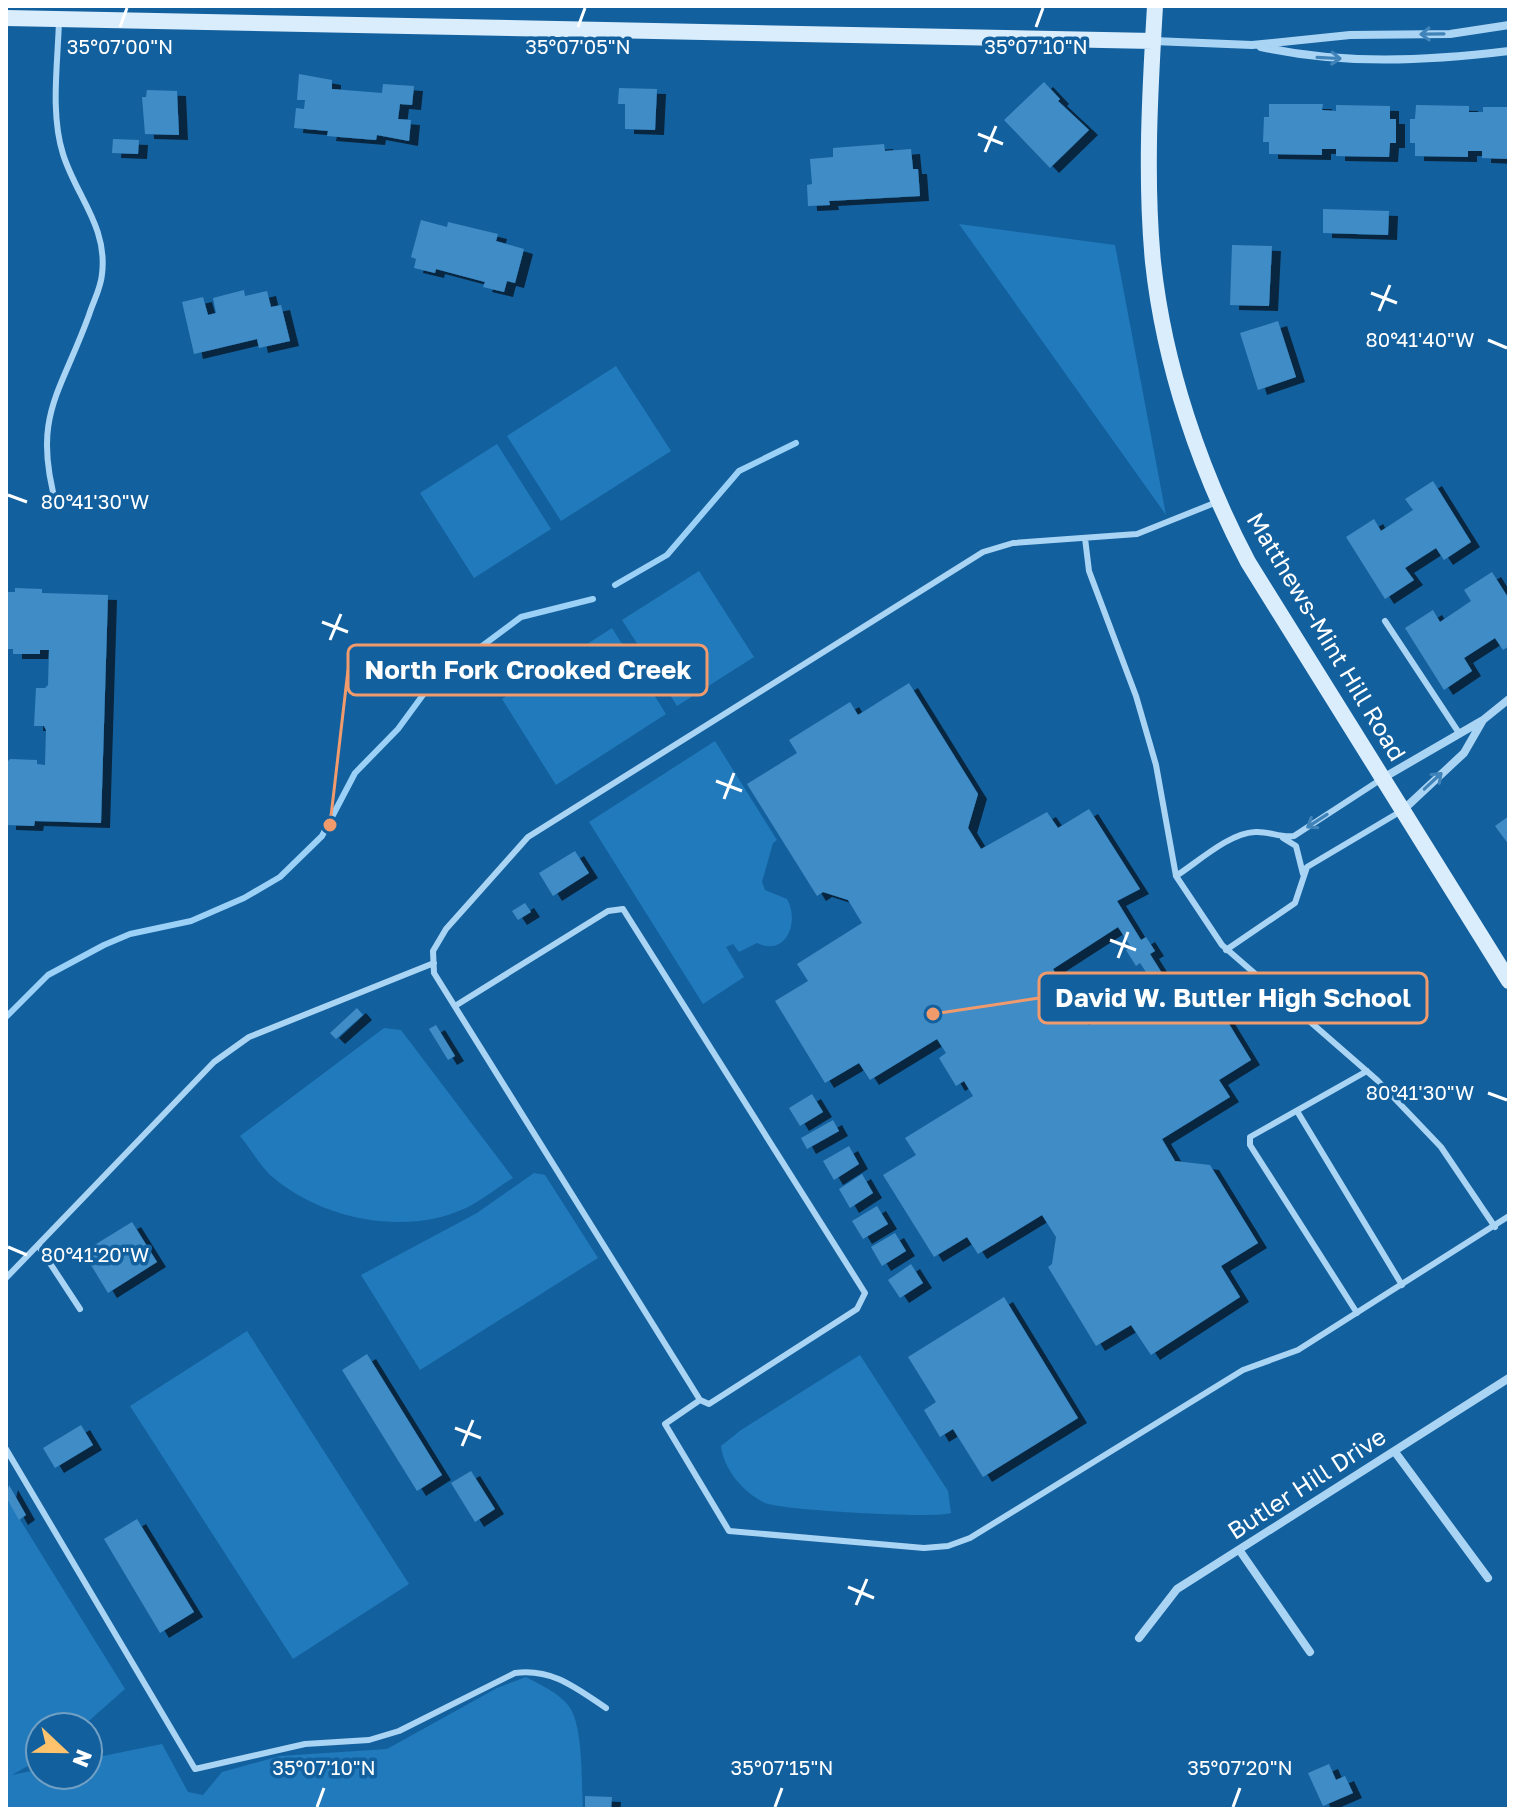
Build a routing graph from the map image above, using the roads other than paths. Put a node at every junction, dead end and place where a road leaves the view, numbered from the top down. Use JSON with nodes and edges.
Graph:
{"nodes":[{"id":1,"x":1155,"y":6,"type":"edge"},
{"id":2,"x":6,"y":18,"type":"edge"},
{"id":3,"x":59,"y":19,"type":"junction"},
{"id":4,"x":1509,"y":25,"type":"edge"},
{"id":5,"x":1153,"y":41,"type":"junction"},
{"id":6,"x":1252,"y":45,"type":"junction"},
{"id":7,"x":1509,"y":51,"type":"edge"},
{"id":8,"x":1219,"y":501,"type":"junction"},
{"id":9,"x":57,"y":507,"type":"dead end"},
{"id":10,"x":1085,"y":538,"type":"junction"},
{"id":11,"x":1385,"y":621,"type":"dead end"},
{"id":12,"x":1509,"y":699,"type":"edge"},
{"id":13,"x":1483,"y":720,"type":"junction"},
{"id":14,"x":1459,"y":733,"type":"junction"},
{"id":15,"x":1383,"y":778,"type":"junction"},
{"id":16,"x":1403,"y":810,"type":"junction"},
{"id":17,"x":1283,"y":838,"type":"junction"},
{"id":18,"x":1176,"y":876,"type":"junction"},
{"id":19,"x":1304,"y":876,"type":"junction"},
{"id":20,"x":1226,"y":950,"type":"junction"},
{"id":21,"x":434,"y":963,"type":"junction"},
{"id":22,"x":1509,"y":981,"type":"edge"},
{"id":23,"x":455,"y":1006,"type":"junction"},
{"id":24,"x":1367,"y":1071,"type":"junction"},
{"id":25,"x":1297,"y":1111,"type":"junction"},
{"id":26,"x":1509,"y":1216,"type":"edge"},
{"id":27,"x":1495,"y":1227,"type":"junction"},
{"id":28,"x":38,"y":1245,"type":"junction"},
{"id":29,"x":6,"y":1278,"type":"edge"},
{"id":30,"x":1402,"y":1285,"type":"junction"},
{"id":31,"x":80,"y":1309,"type":"dead end"},
{"id":32,"x":1357,"y":1313,"type":"junction"},
{"id":33,"x":1509,"y":1378,"type":"edge"},
{"id":34,"x":700,"y":1400,"type":"junction"},
{"id":35,"x":6,"y":1449,"type":"edge"},
{"id":36,"x":1395,"y":1452,"type":"junction"},
{"id":37,"x":1240,"y":1551,"type":"junction"},
{"id":38,"x":1488,"y":1578,"type":"dead end"},
{"id":39,"x":1139,"y":1638,"type":"dead end"},
{"id":40,"x":1310,"y":1652,"type":"dead end"},
{"id":41,"x":606,"y":1708,"type":"dead end"}],
"edges":[{"from":1,"to":5,"type":"street","name":"Matthews-Mint Hill Road"},
{"from":2,"to":3,"type":"street"},
{"from":3,"to":5,"type":"street"},
{"from":3,"to":9,"type":"lane"},
{"from":4,"to":6,"type":"street","one_way":true},
{"from":5,"to":6,"type":"street"},
{"from":5,"to":8,"type":"street","name":"Matthews-Mint Hill Road"},
{"from":6,"to":7,"type":"street","one_way":true},
{"from":8,"to":10,"type":"lane"},
{"from":8,"to":15,"type":"street","name":"Matthews-Mint Hill Road"},
{"from":10,"to":18,"type":"lane"},
{"from":10,"to":21,"type":"lane"},
{"from":11,"to":14,"type":"lane"},
{"from":12,"to":13,"type":"street"},
{"from":13,"to":14,"type":"street"},
{"from":16,"to":13,"type":"street","one_way":true},
{"from":14,"to":15,"type":"street"},
{"from":15,"to":16,"type":"street","name":"Matthews-Mint Hill Road"},
{"from":15,"to":17,"type":"lane","one_way":true},
{"from":16,"to":19,"type":"lane"},
{"from":16,"to":22,"type":"street","name":"Matthews-Mint Hill Road"},
{"from":17,"to":18,"type":"lane"},
{"from":17,"to":19,"type":"lane"},
{"from":18,"to":20,"type":"lane"},
{"from":19,"to":20,"type":"lane"},
{"from":20,"to":24,"type":"lane"},
{"from":21,"to":23,"type":"lane"},
{"from":21,"to":28,"type":"lane"},
{"from":23,"to":34,"type":"lane"},
{"from":23,"to":34,"type":"lane"},
{"from":24,"to":25,"type":"lane"},
{"from":24,"to":27,"type":"lane"},
{"from":25,"to":30,"type":"lane"},
{"from":25,"to":32,"type":"lane"},
{"from":26,"to":27,"type":"lane"},
{"from":27,"to":30,"type":"lane"},
{"from":28,"to":29,"type":"lane"},
{"from":28,"to":31,"type":"lane"},
{"from":30,"to":32,"type":"lane"},
{"from":32,"to":34,"type":"lane"},
{"from":33,"to":36,"type":"street","name":"Butler Hill Drive"},
{"from":35,"to":41,"type":"lane"},
{"from":36,"to":37,"type":"street","name":"Butler Hill Drive"},
{"from":36,"to":38,"type":"street"},
{"from":37,"to":39,"type":"street","name":"Butler Hill Drive"},
{"from":37,"to":40,"type":"street"}]}
